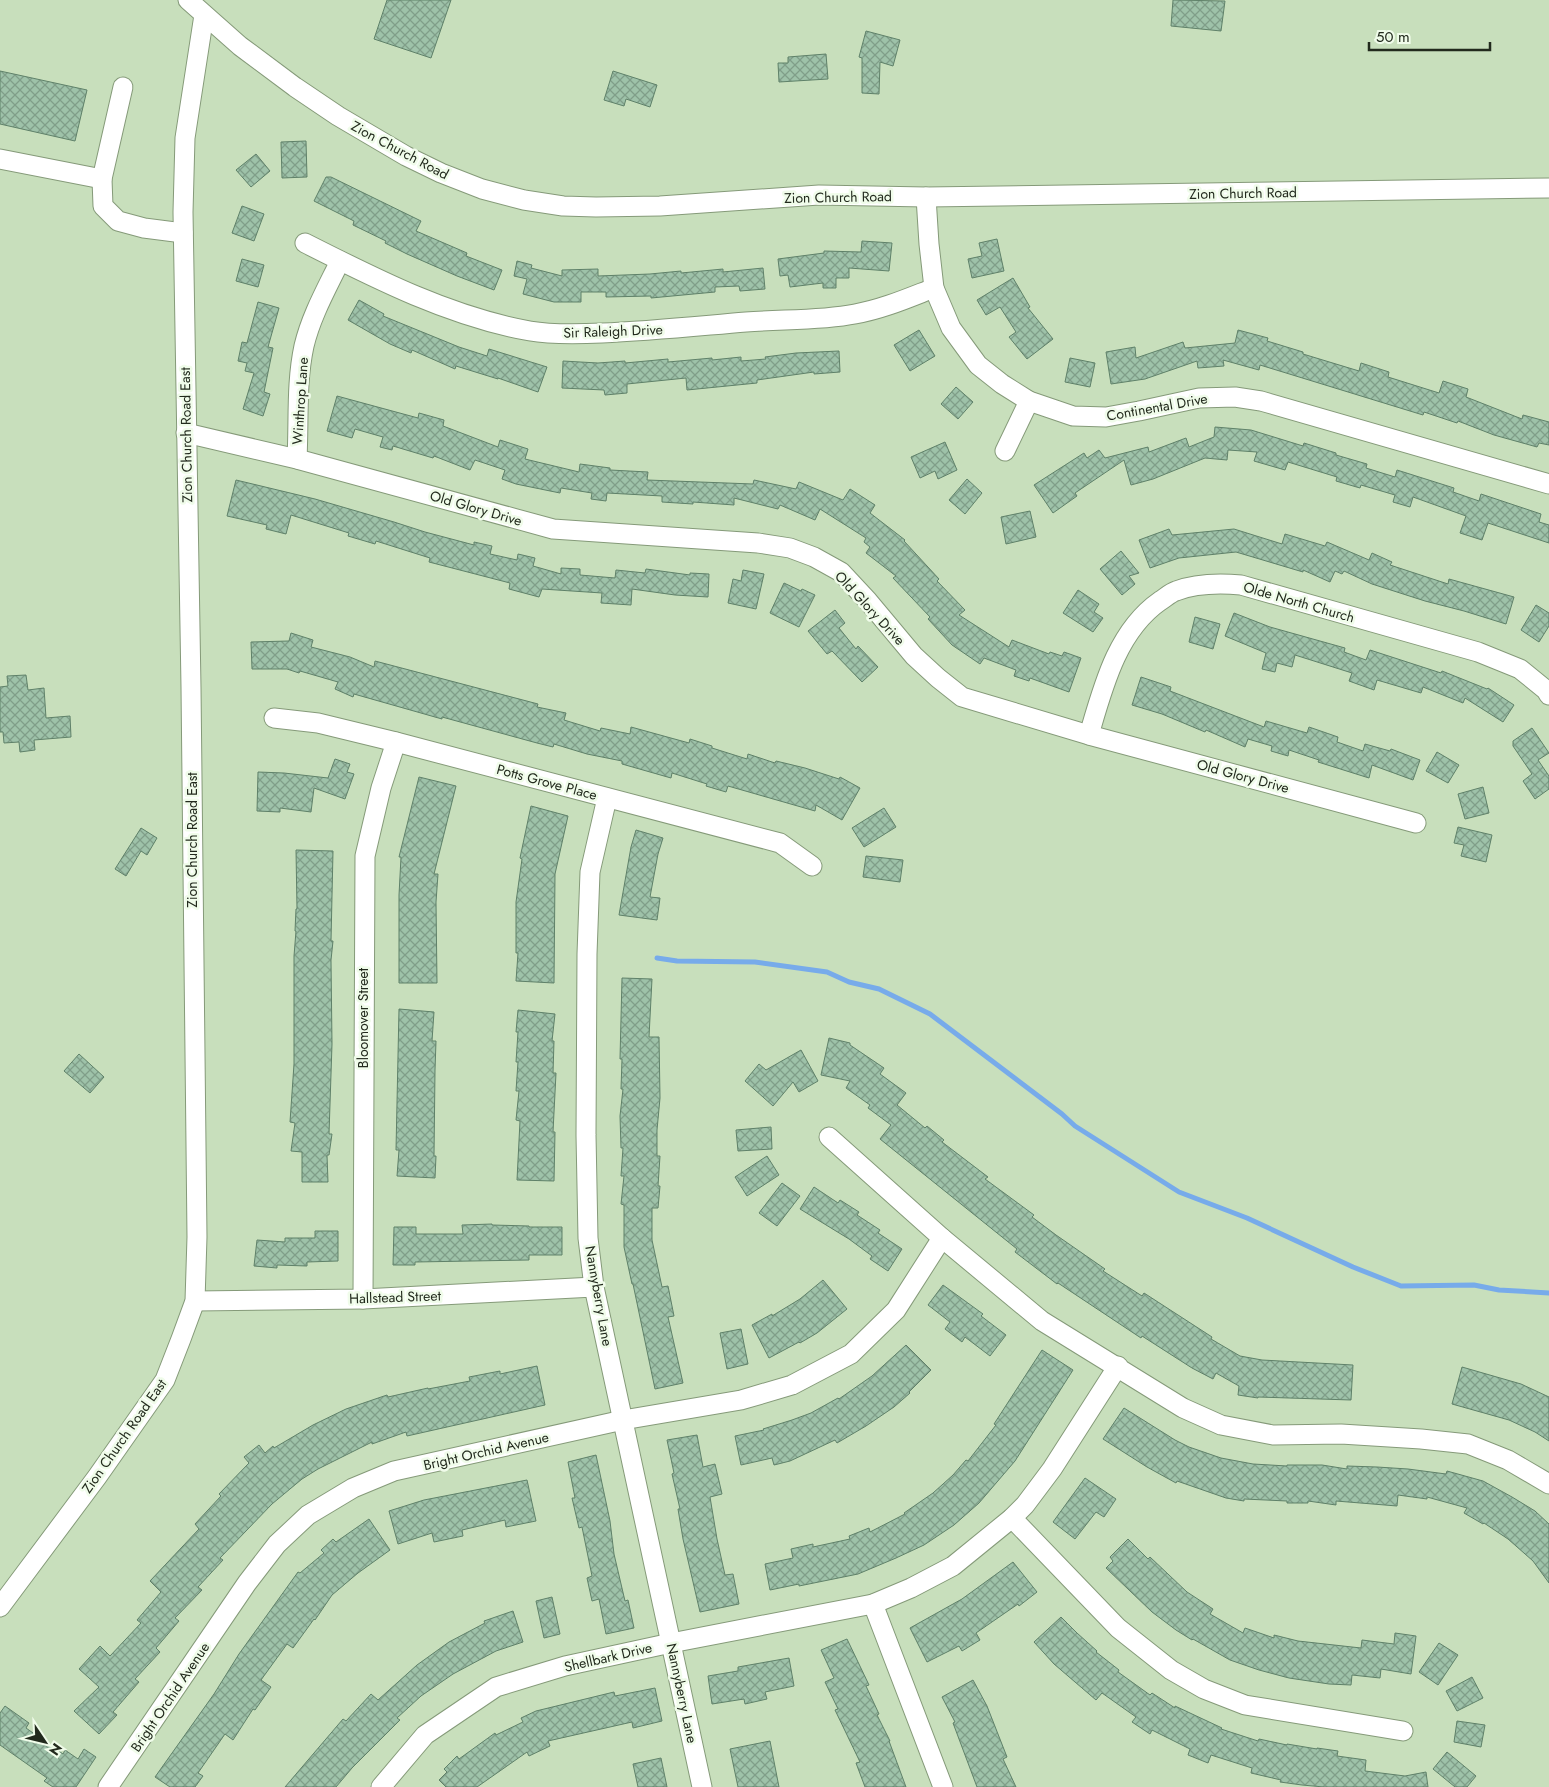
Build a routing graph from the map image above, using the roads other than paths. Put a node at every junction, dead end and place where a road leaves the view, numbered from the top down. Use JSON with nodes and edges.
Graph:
{"nodes":[{"id":1,"x":188,"y":0,"type":"edge"},
{"id":2,"x":204,"y":15,"type":"junction"},
{"id":3,"x":123,"y":87,"type":"dead end"},
{"id":4,"x":0,"y":159,"type":"edge"},
{"id":5,"x":102,"y":179,"type":"junction"},
{"id":6,"x":1549,"y":188,"type":"edge"},
{"id":7,"x":926,"y":197,"type":"junction"},
{"id":8,"x":183,"y":233,"type":"junction"},
{"id":9,"x":305,"y":243,"type":"dead end"},
{"id":10,"x":340,"y":261,"type":"junction"},
{"id":11,"x":934,"y":288,"type":"junction"},
{"id":12,"x":1029,"y":401,"type":"junction"},
{"id":13,"x":186,"y":433,"type":"junction"},
{"id":14,"x":1005,"y":451,"type":"dead end"},
{"id":15,"x":297,"y":459,"type":"junction"},
{"id":16,"x":1549,"y":484,"type":"edge"},
{"id":17,"x":1549,"y":695,"type":"edge"},
{"id":18,"x":274,"y":718,"type":"dead end"},
{"id":19,"x":1089,"y":735,"type":"junction"},
{"id":20,"x":396,"y":742,"type":"junction"},
{"id":21,"x":607,"y":798,"type":"junction"},
{"id":22,"x":1416,"y":823,"type":"dead end"},
{"id":23,"x":812,"y":866,"type":"dead end"},
{"id":24,"x":829,"y":1137,"type":"dead end"},
{"id":25,"x":942,"y":1238,"type":"junction"},
{"id":26,"x":594,"y":1287,"type":"junction"},
{"id":27,"x":363,"y":1299,"type":"junction"},
{"id":28,"x":194,"y":1301,"type":"junction"},
{"id":29,"x":1118,"y":1366,"type":"junction"},
{"id":30,"x":623,"y":1420,"type":"junction"},
{"id":31,"x":1549,"y":1484,"type":"edge"},
{"id":32,"x":1012,"y":1518,"type":"junction"},
{"id":33,"x":873,"y":1604,"type":"junction"},
{"id":34,"x":0,"y":1607,"type":"edge"},
{"id":35,"x":671,"y":1643,"type":"junction"},
{"id":36,"x":1403,"y":1730,"type":"dead end"},
{"id":37,"x":108,"y":1787,"type":"edge"},
{"id":38,"x":381,"y":1787,"type":"edge"},
{"id":39,"x":702,"y":1787,"type":"edge"},
{"id":40,"x":944,"y":1787,"type":"edge"}],
"edges":[{"from":1,"to":2,"type":"street","name":"Zion Church Road"},
{"from":2,"to":7,"type":"street","name":"Zion Church Road"},
{"from":2,"to":8,"type":"street","name":"Zion Church Road East"},
{"from":3,"to":5,"type":"street"},
{"from":4,"to":5,"type":"street"},
{"from":5,"to":8,"type":"street"},
{"from":6,"to":7,"type":"street","name":"Zion Church Road"},
{"from":7,"to":11,"type":"street","name":"Continental Drive"},
{"from":8,"to":13,"type":"street","name":"Zion Church Road East"},
{"from":9,"to":10,"type":"street","name":"Sir Raleigh Drive"},
{"from":10,"to":11,"type":"street","name":"Sir Raleigh Drive"},
{"from":10,"to":15,"type":"street","name":"Winthrop Lane"},
{"from":11,"to":12,"type":"street","name":"Continental Drive"},
{"from":12,"to":14,"type":"street"},
{"from":12,"to":16,"type":"street","name":"Continental Drive"},
{"from":13,"to":15,"type":"street","name":"Old Glory Drive"},
{"from":13,"to":28,"type":"street","name":"Zion Church Road East"},
{"from":15,"to":19,"type":"street","name":"Old Glory Drive"},
{"from":17,"to":19,"type":"street","name":"Olde North Church"},
{"from":18,"to":20,"type":"street","name":"Potts Grove Place"},
{"from":19,"to":22,"type":"street","name":"Old Glory Drive"},
{"from":20,"to":21,"type":"street","name":"Potts Grove Place"},
{"from":20,"to":27,"type":"street","name":"Bloomover Street"},
{"from":21,"to":23,"type":"street","name":"Potts Grove Place"},
{"from":21,"to":26,"type":"street","name":"Nannyberry Lane"},
{"from":24,"to":25,"type":"street"},
{"from":25,"to":29,"type":"street"},
{"from":25,"to":30,"type":"street","name":"Bright Orchid Avenue"},
{"from":26,"to":27,"type":"street","name":"Hallstead Street"},
{"from":26,"to":30,"type":"street","name":"Nannyberry Lane"},
{"from":27,"to":28,"type":"street","name":"Hallstead Street"},
{"from":28,"to":34,"type":"street","name":"Zion Church Road East"},
{"from":29,"to":31,"type":"street"},
{"from":29,"to":32,"type":"street","name":"Shellbark Drive"},
{"from":30,"to":35,"type":"street","name":"Nannyberry Lane"},
{"from":30,"to":37,"type":"street","name":"Bright Orchid Avenue"},
{"from":32,"to":33,"type":"street","name":"Shellbark Drive"},
{"from":32,"to":36,"type":"street"},
{"from":33,"to":35,"type":"street","name":"Shellbark Drive"},
{"from":33,"to":40,"type":"street"},
{"from":35,"to":38,"type":"street","name":"Shellbark Drive"},
{"from":35,"to":39,"type":"street","name":"Nannyberry Lane"}]}
